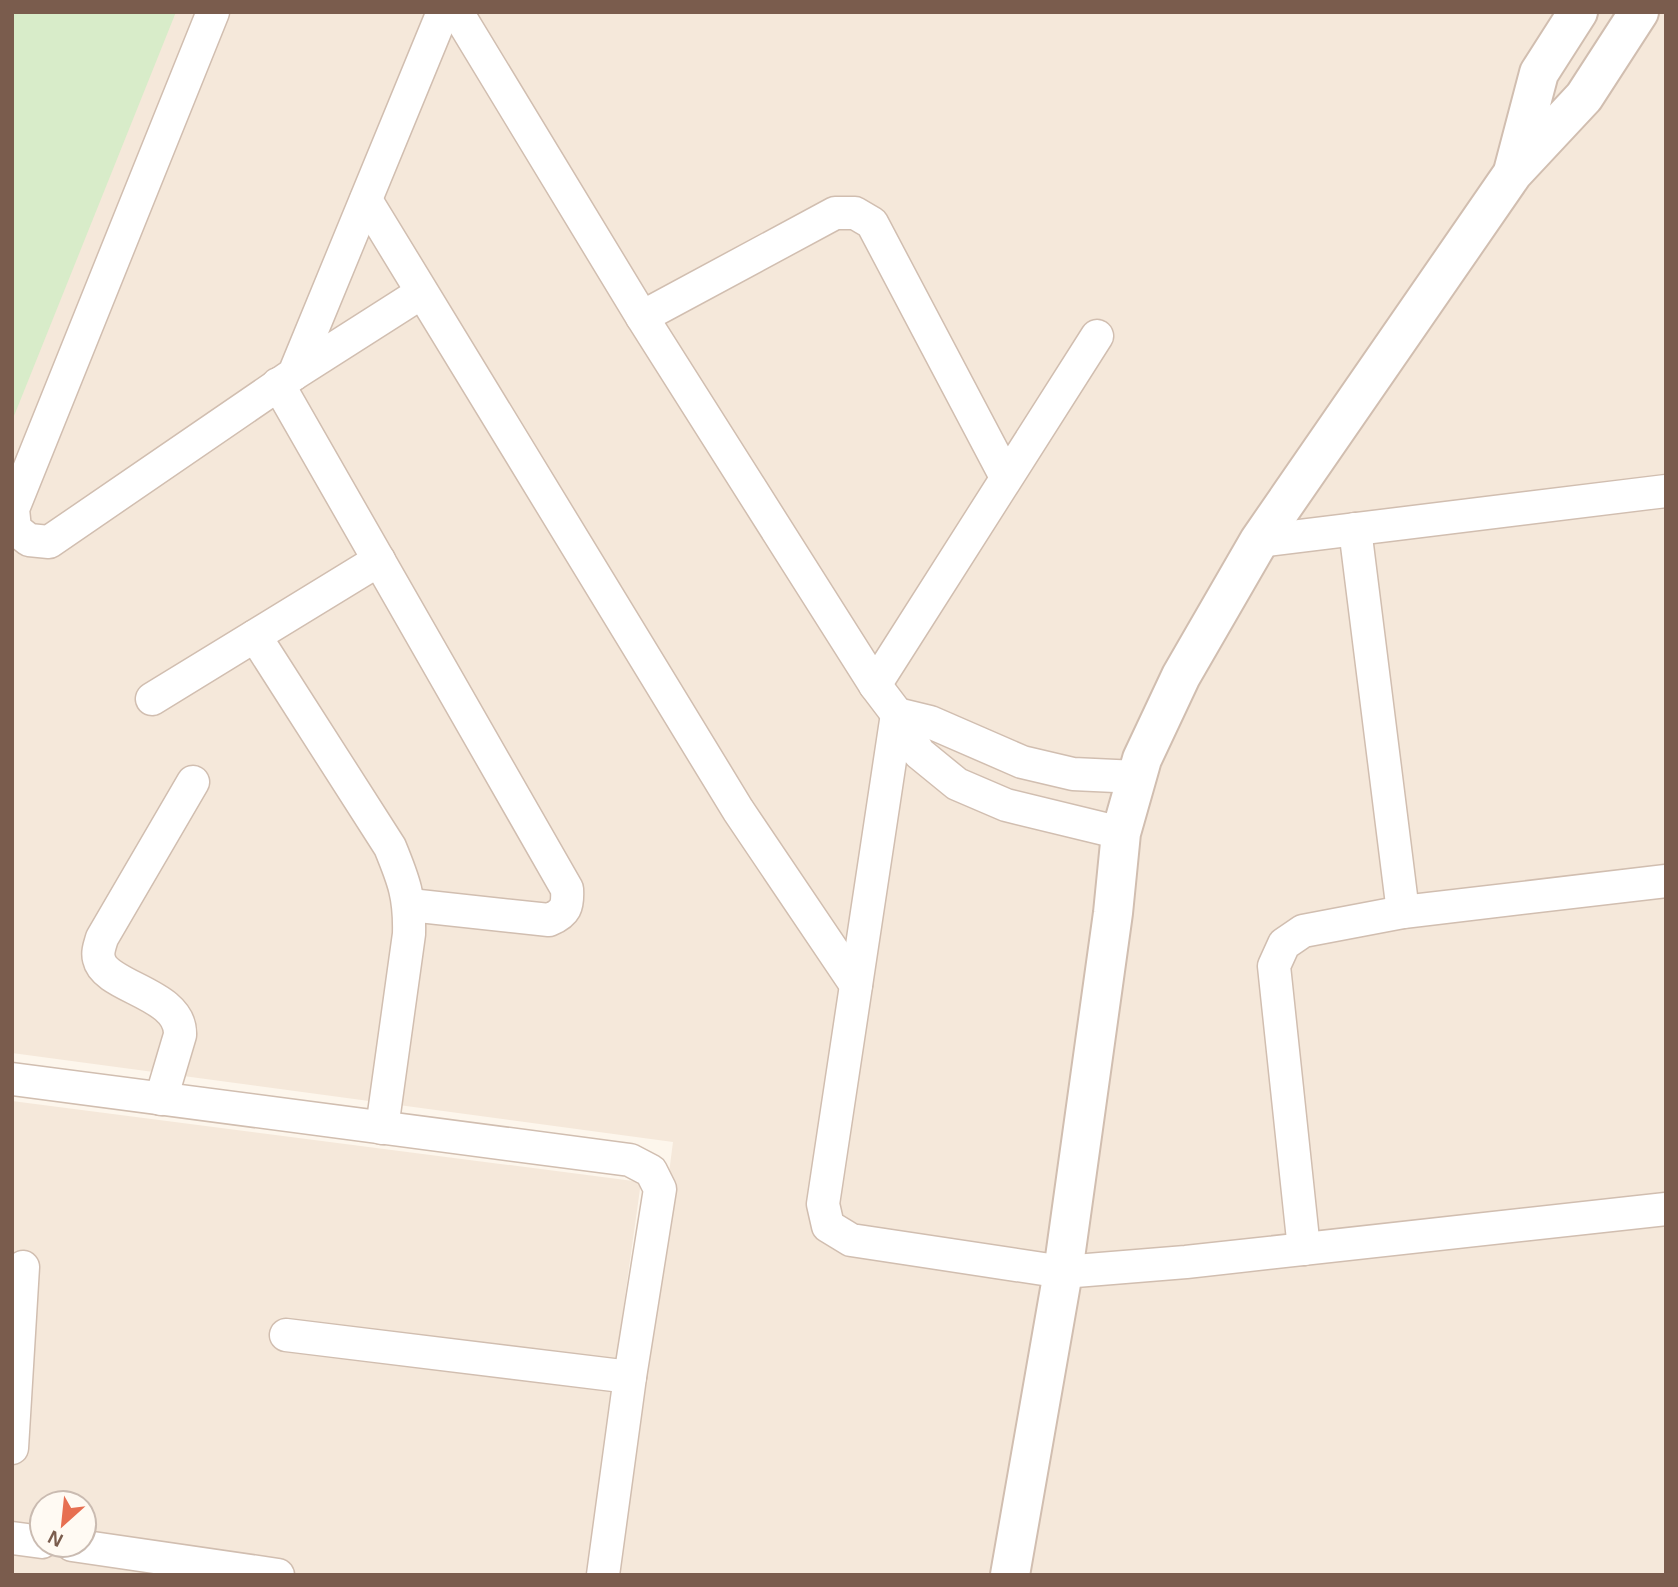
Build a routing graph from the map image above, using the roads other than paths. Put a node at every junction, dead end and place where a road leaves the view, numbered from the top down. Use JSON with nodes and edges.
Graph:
{"nodes":[{"id":1,"x":213,"y":12,"type":"edge"},
{"id":2,"x":443,"y":12,"type":"edge"},
{"id":3,"x":457,"y":12,"type":"edge"},
{"id":4,"x":1577,"y":12,"type":"edge"},
{"id":5,"x":1639,"y":12,"type":"edge"},
{"id":6,"x":1513,"y":173,"type":"junction"},
{"id":7,"x":366,"y":200,"type":"junction"},
{"id":8,"x":421,"y":293,"type":"junction"},
{"id":9,"x":642,"y":317,"type":"junction"},
{"id":10,"x":1097,"y":336,"type":"dead end"},
{"id":11,"x":286,"y":379,"type":"junction"},
{"id":12,"x":1006,"y":477,"type":"junction"},
{"id":13,"x":1666,"y":491,"type":"edge"},
{"id":14,"x":1354,"y":529,"type":"junction"},
{"id":15,"x":1259,"y":541,"type":"junction"},
{"id":16,"x":379,"y":560,"type":"junction"},
{"id":17,"x":255,"y":636,"type":"junction"},
{"id":18,"x":875,"y":685,"type":"junction"},
{"id":19,"x":152,"y":699,"type":"dead end"},
{"id":20,"x":897,"y":714,"type":"junction"},
{"id":21,"x":1073,"y":774,"type":"junction"},
{"id":22,"x":1137,"y":777,"type":"junction"},
{"id":23,"x":193,"y":782,"type":"dead end"},
{"id":24,"x":1059,"y":817,"type":"junction"},
{"id":25,"x":1121,"y":833,"type":"junction"},
{"id":26,"x":1666,"y":881,"type":"edge"},
{"id":27,"x":410,"y":905,"type":"junction"},
{"id":28,"x":1403,"y":912,"type":"junction"},
{"id":29,"x":856,"y":985,"type":"junction"},
{"id":30,"x":12,"y":1079,"type":"edge"},
{"id":31,"x":161,"y":1099,"type":"junction"},
{"id":32,"x":382,"y":1128,"type":"junction"},
{"id":33,"x":1666,"y":1209,"type":"edge"},
{"id":34,"x":1304,"y":1249,"type":"junction"},
{"id":35,"x":23,"y":1267,"type":"dead end"},
{"id":36,"x":1063,"y":1272,"type":"junction"},
{"id":37,"x":286,"y":1335,"type":"dead end"},
{"id":38,"x":630,"y":1377,"type":"junction"},
{"id":39,"x":12,"y":1448,"type":"edge"},
{"id":40,"x":98,"y":1549,"type":"edge"},
{"id":41,"x":278,"y":1575,"type":"edge"},
{"id":42,"x":603,"y":1575,"type":"edge"},
{"id":43,"x":1010,"y":1575,"type":"edge"}],
"edges":[{"from":1,"to":11,"type":"street"},
{"from":2,"to":7,"type":"street"},
{"from":3,"to":9,"type":"street"},
{"from":4,"to":6,"type":"street"},
{"from":5,"to":6,"type":"street"},
{"from":6,"to":15,"type":"street"},
{"from":7,"to":8,"type":"street"},
{"from":7,"to":11,"type":"street"},
{"from":8,"to":11,"type":"street"},
{"from":8,"to":29,"type":"street"},
{"from":9,"to":12,"type":"street"},
{"from":9,"to":18,"type":"street"},
{"from":10,"to":12,"type":"street"},
{"from":11,"to":16,"type":"street"},
{"from":12,"to":18,"type":"street"},
{"from":13,"to":14,"type":"street"},
{"from":14,"to":15,"type":"street"},
{"from":14,"to":28,"type":"street"},
{"from":15,"to":22,"type":"street"},
{"from":16,"to":17,"type":"street"},
{"from":16,"to":27,"type":"street"},
{"from":17,"to":19,"type":"street"},
{"from":17,"to":27,"type":"street"},
{"from":18,"to":20,"type":"street"},
{"from":20,"to":21,"type":"street"},
{"from":20,"to":24,"type":"street"},
{"from":20,"to":29,"type":"street"},
{"from":21,"to":22,"type":"street"},
{"from":21,"to":24,"type":"street"},
{"from":22,"to":25,"type":"street"},
{"from":23,"to":31,"type":"street"},
{"from":24,"to":25,"type":"street"},
{"from":25,"to":36,"type":"street"},
{"from":26,"to":28,"type":"street"},
{"from":27,"to":32,"type":"street"},
{"from":28,"to":34,"type":"street"},
{"from":29,"to":36,"type":"street"},
{"from":30,"to":31,"type":"street"},
{"from":31,"to":32,"type":"street"},
{"from":32,"to":38,"type":"street"},
{"from":33,"to":34,"type":"street"},
{"from":34,"to":36,"type":"street"},
{"from":35,"to":39,"type":"street"},
{"from":36,"to":43,"type":"street"},
{"from":37,"to":38,"type":"street"},
{"from":38,"to":42,"type":"street"},
{"from":40,"to":41,"type":"street"}]}
